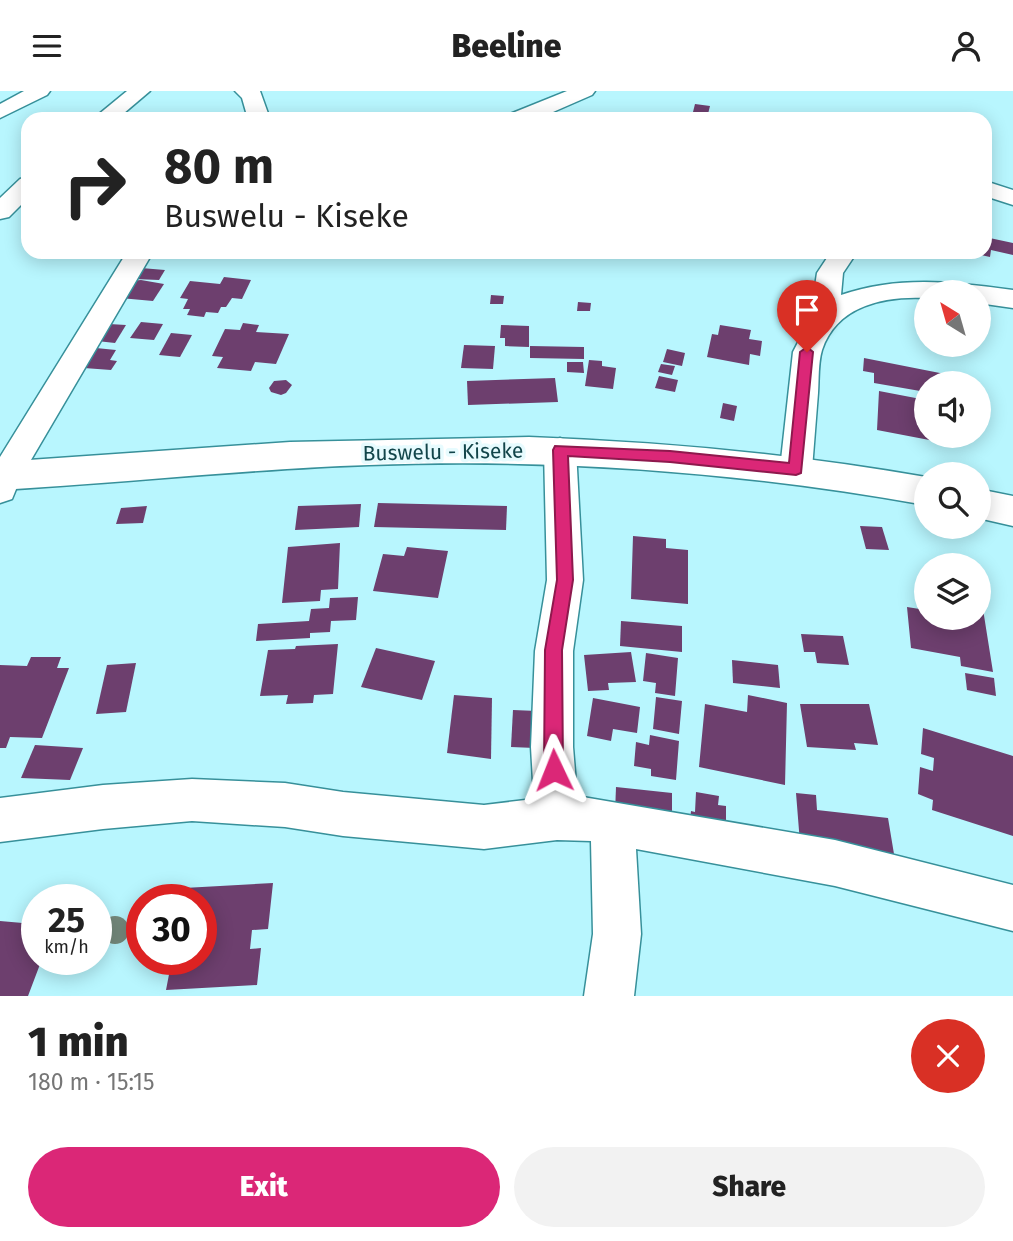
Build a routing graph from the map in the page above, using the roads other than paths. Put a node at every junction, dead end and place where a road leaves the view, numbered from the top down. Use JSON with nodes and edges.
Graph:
{"nodes":[{"id":1,"x":40,"y":91,"type":"edge"},
{"id":2,"x":245,"y":91,"type":"edge"},
{"id":3,"x":585,"y":91,"type":"edge"},
{"id":4,"x":105,"y":95,"type":"dead end"},
{"id":5,"x":132,"y":97,"type":"edge"},
{"id":6,"x":0,"y":111,"type":"edge"},
{"id":7,"x":113,"y":112,"type":"edge"},
{"id":8,"x":257,"y":112,"type":"edge"},
{"id":9,"x":535,"y":112,"type":"edge"},
{"id":10,"x":992,"y":190,"type":"edge"},
{"id":11,"x":21,"y":191,"type":"edge"},
{"id":12,"x":1013,"y":198,"type":"edge"},
{"id":13,"x":0,"y":212,"type":"edge"},
{"id":14,"x":136,"y":259,"type":"edge"},
{"id":15,"x":839,"y":259,"type":"edge"},
{"id":16,"x":914,"y":289,"type":"edge"},
{"id":17,"x":991,"y":296,"type":"edge"},
{"id":18,"x":1013,"y":299,"type":"edge"},
{"id":19,"x":824,"y":318,"type":"junction"},
{"id":20,"x":560,"y":450,"type":"junction"},
{"id":21,"x":796,"y":469,"type":"junction"},
{"id":22,"x":2,"y":481,"type":"edge"},
{"id":23,"x":914,"y":489,"type":"edge"},
{"id":24,"x":991,"y":505,"type":"edge"},
{"id":25,"x":1013,"y":511,"type":"edge"},
{"id":26,"x":557,"y":818,"type":"junction"},
{"id":27,"x":0,"y":820,"type":"edge"},
{"id":28,"x":613,"y":824,"type":"junction"},
{"id":29,"x":1013,"y":908,"type":"edge"},
{"id":30,"x":609,"y":996,"type":"edge"}],
"edges":[{"from":1,"to":6,"type":"street"},
{"from":2,"to":8,"type":"street"},
{"from":3,"to":9,"type":"street"},
{"from":4,"to":5,"type":"street"},
{"from":5,"to":7,"type":"street"},
{"from":10,"to":12,"type":"street"},
{"from":11,"to":13,"type":"street"},
{"from":14,"to":22,"type":"street"},
{"from":15,"to":19,"type":"street"},
{"from":16,"to":19,"type":"street"},
{"from":17,"to":18,"type":"street"},
{"from":19,"to":21,"type":"street"},
{"from":20,"to":21,"type":"main road","name":"Buswelu - Kiseke"},
{"from":20,"to":22,"type":"main road","name":"Buswelu - Kiseke"},
{"from":20,"to":26,"type":"street"},
{"from":21,"to":23,"type":"main road","name":"Buswelu - Kiseke"},
{"from":24,"to":25,"type":"main road"},
{"from":26,"to":27,"type":"street"},
{"from":26,"to":28,"type":"street"},
{"from":28,"to":29,"type":"street"},
{"from":28,"to":30,"type":"street"}]}
